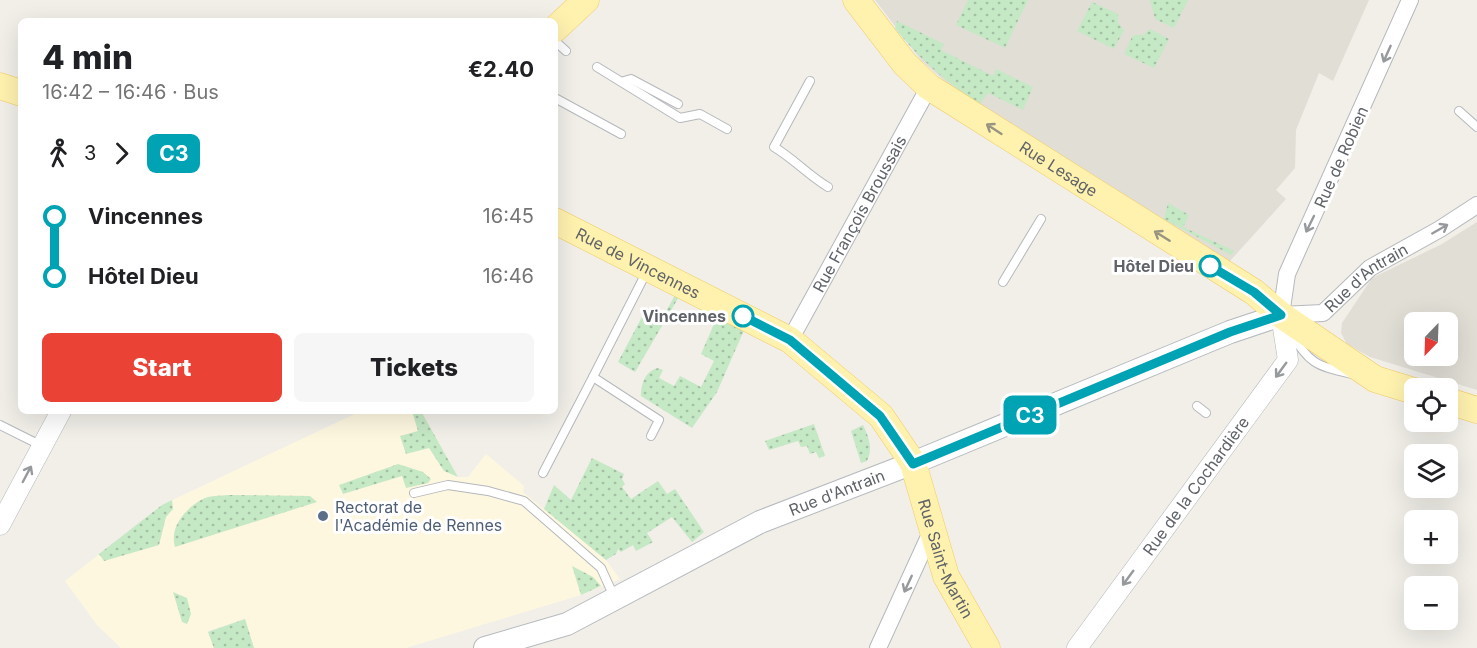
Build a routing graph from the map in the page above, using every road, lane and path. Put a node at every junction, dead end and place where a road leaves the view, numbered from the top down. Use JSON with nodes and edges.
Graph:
{"nodes":[{"id":1,"x":586,"y":0,"type":"edge"},
{"id":2,"x":856,"y":0,"type":"edge"},
{"id":3,"x":1410,"y":0,"type":"edge"},
{"id":4,"x":560,"y":40,"type":"edge"},
{"id":5,"x":597,"y":67,"type":"dead end"},
{"id":6,"x":624,"y":81,"type":"junction"},
{"id":7,"x":810,"y":81,"type":"dead end"},
{"id":8,"x":0,"y":86,"type":"edge"},
{"id":9,"x":929,"y":87,"type":"junction"},
{"id":10,"x":18,"y":92,"type":"edge"},
{"id":11,"x":558,"y":103,"type":"edge"},
{"id":12,"x":678,"y":104,"type":"dead end"},
{"id":13,"x":1459,"y":111,"type":"dead end"},
{"id":14,"x":1477,"y":127,"type":"edge"},
{"id":15,"x":727,"y":129,"type":"dead end"},
{"id":16,"x":621,"y":134,"type":"dead end"},
{"id":17,"x":828,"y":187,"type":"dead end"},
{"id":18,"x":1477,"y":205,"type":"edge"},
{"id":19,"x":1041,"y":219,"type":"dead end"},
{"id":20,"x":558,"y":222,"type":"edge"},
{"id":21,"x":649,"y":268,"type":"junction"},
{"id":22,"x":1003,"y":282,"type":"dead end"},
{"id":23,"x":1281,"y":315,"type":"junction"},
{"id":24,"x":790,"y":340,"type":"junction"},
{"id":25,"x":593,"y":377,"type":"junction"},
{"id":26,"x":1404,"y":389,"type":"edge"},
{"id":27,"x":1458,"y":404,"type":"edge"},
{"id":28,"x":1197,"y":406,"type":"dead end"},
{"id":29,"x":1477,"y":410,"type":"edge"},
{"id":30,"x":1206,"y":413,"type":"dead end"},
{"id":31,"x":59,"y":414,"type":"edge"},
{"id":32,"x":0,"y":425,"type":"edge"},
{"id":33,"x":651,"y":436,"type":"dead end"},
{"id":34,"x":42,"y":446,"type":"junction"},
{"id":35,"x":913,"y":464,"type":"junction"},
{"id":36,"x":543,"y":473,"type":"dead end"},
{"id":37,"x":414,"y":493,"type":"dead end"},
{"id":38,"x":0,"y":525,"type":"edge"},
{"id":39,"x":932,"y":530,"type":"junction"},
{"id":40,"x":615,"y":599,"type":"junction"},
{"id":41,"x":485,"y":648,"type":"edge"},
{"id":42,"x":878,"y":648,"type":"edge"},
{"id":43,"x":987,"y":648,"type":"edge"},
{"id":44,"x":1077,"y":648,"type":"edge"}],
"edges":[{"from":1,"to":4,"type":"main road"},
{"from":2,"to":9,"type":"main road","name":"Rue Lesage"},
{"from":3,"to":23,"type":"street","name":"Rue de Robien","one_way":true},
{"from":5,"to":6,"type":"lane"},
{"from":6,"to":12,"type":"lane"},
{"from":6,"to":15,"type":"lane"},
{"from":7,"to":17,"type":"lane"},
{"from":8,"to":10,"type":"main road"},
{"from":23,"to":9,"type":"main road","name":"Rue Lesage","one_way":true},
{"from":9,"to":24,"type":"street","name":"Rue François Broussais"},
{"from":11,"to":16,"type":"lane"},
{"from":13,"to":14,"type":"lane"},
{"from":23,"to":18,"type":"street","name":"Rue d'Antrain","one_way":true},
{"from":19,"to":22,"type":"lane"},
{"from":20,"to":21,"type":"main road","name":"Rue de Vincennes"},
{"from":21,"to":24,"type":"main road","name":"Rue de Vincennes"},
{"from":21,"to":25,"type":"lane"},
{"from":23,"to":26,"type":"main road","name":"Rue Lesage"},
{"from":23,"to":35,"type":"main road","name":"Rue d'Antrain"},
{"from":23,"to":44,"type":"street","name":"Rue de la Cochardière","one_way":true},
{"from":24,"to":35,"type":"main road","name":"Rue de Vincennes"},
{"from":25,"to":33,"type":"lane"},
{"from":25,"to":36,"type":"lane"},
{"from":27,"to":29,"type":"main road"},
{"from":28,"to":30,"type":"lane"},
{"from":31,"to":34,"type":"street"},
{"from":32,"to":34,"type":"lane"},
{"from":38,"to":34,"type":"street","one_way":true},
{"from":35,"to":39,"type":"main road","name":"Rue Saint-Martin"},
{"from":35,"to":40,"type":"main road","name":"Rue d'Antrain"},
{"from":37,"to":40,"type":"lane"},
{"from":39,"to":42,"type":"street","one_way":true},
{"from":39,"to":43,"type":"main road","name":"Rue Saint-Martin"},
{"from":40,"to":41,"type":"main road","name":"Rue d'Antrain"}]}
